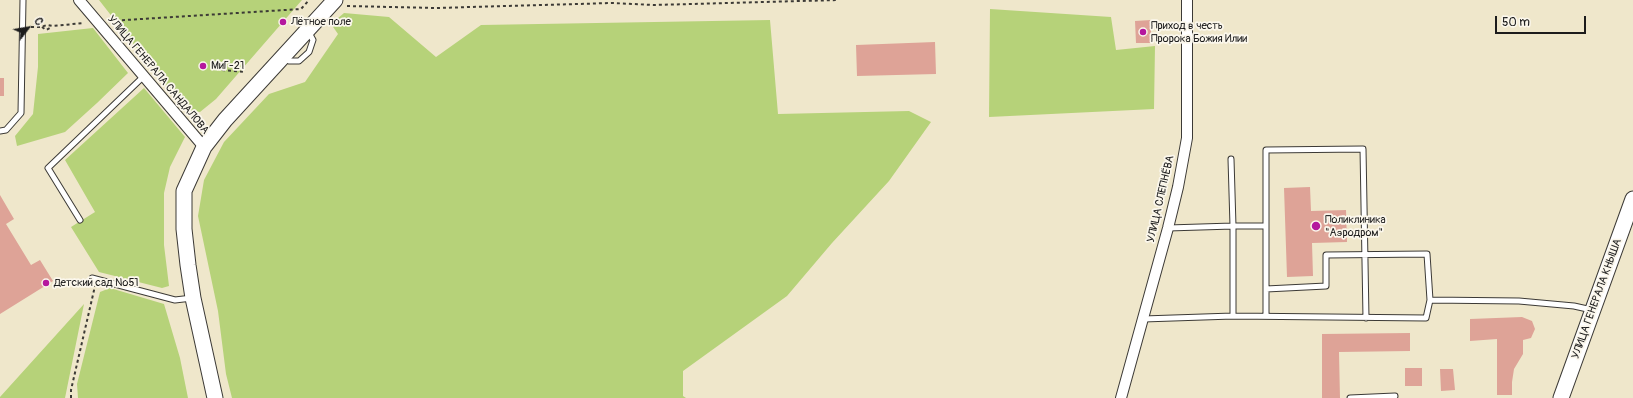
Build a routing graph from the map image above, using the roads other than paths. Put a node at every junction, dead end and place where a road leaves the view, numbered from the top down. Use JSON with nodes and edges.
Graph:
{"nodes":[{"id":1,"x":23,"y":0,"type":"edge"},
{"id":2,"x":79,"y":0,"type":"edge"},
{"id":3,"x":1186,"y":0,"type":"edge"},
{"id":4,"x":332,"y":4,"type":"edge"},
{"id":5,"x":144,"y":76,"type":"junction"},
{"id":6,"x":0,"y":131,"type":"edge"},
{"id":7,"x":204,"y":147,"type":"junction"},
{"id":8,"x":1231,"y":159,"type":"dead end"},
{"id":9,"x":1633,"y":199,"type":"edge"},
{"id":10,"x":80,"y":220,"type":"dead end"},
{"id":11,"x":1233,"y":226,"type":"junction"},
{"id":12,"x":1266,"y":226,"type":"junction"},
{"id":13,"x":1168,"y":228,"type":"junction"},
{"id":14,"x":1365,"y":254,"type":"junction"},
{"id":15,"x":94,"y":278,"type":"road end"},
{"id":16,"x":1266,"y":290,"type":"junction"},
{"id":17,"x":193,"y":298,"type":"junction"},
{"id":18,"x":1430,"y":300,"type":"junction"},
{"id":19,"x":1593,"y":310,"type":"junction"},
{"id":20,"x":1233,"y":316,"type":"junction"},
{"id":21,"x":1266,"y":316,"type":"junction"},
{"id":22,"x":1366,"y":318,"type":"junction"},
{"id":23,"x":1143,"y":319,"type":"junction"},
{"id":24,"x":1395,"y":396,"type":"dead end"},
{"id":25,"x":216,"y":398,"type":"edge"},
{"id":26,"x":1121,"y":398,"type":"edge"},
{"id":27,"x":1350,"y":398,"type":"edge"},
{"id":28,"x":1561,"y":398,"type":"edge"}],
"edges":[{"from":1,"to":6,"type":"lane"},
{"from":2,"to":5,"type":"street","name":"УЛИЦА ГЕНЕРАЛА САНДАЛОВА"},
{"from":3,"to":13,"type":"street","name":"УЛИЦА СЛЕПНЁВА"},
{"from":4,"to":7,"type":"street"},
{"from":5,"to":7,"type":"street","name":"УЛИЦА ГЕНЕРАЛА САНДАЛОВА"},
{"from":5,"to":10,"type":"lane"},
{"from":7,"to":17,"type":"street"},
{"from":8,"to":11,"type":"lane"},
{"from":9,"to":19,"type":"street","name":"УЛИЦА ГЕНЕРАЛА КНЫША"},
{"from":11,"to":12,"type":"lane"},
{"from":11,"to":13,"type":"lane"},
{"from":11,"to":20,"type":"lane"},
{"from":12,"to":14,"type":"lane"},
{"from":12,"to":16,"type":"lane"},
{"from":13,"to":23,"type":"street","name":"УЛИЦА СЛЕПНЁВА"},
{"from":14,"to":16,"type":"lane"},
{"from":14,"to":18,"type":"lane"},
{"from":14,"to":22,"type":"lane"},
{"from":15,"to":17,"type":"lane"},
{"from":16,"to":21,"type":"lane"},
{"from":17,"to":25,"type":"street"},
{"from":18,"to":19,"type":"lane"},
{"from":18,"to":22,"type":"lane"},
{"from":19,"to":28,"type":"street","name":"УЛИЦА ГЕНЕРАЛА КНЫША"},
{"from":20,"to":21,"type":"lane"},
{"from":20,"to":23,"type":"lane"},
{"from":21,"to":22,"type":"lane"},
{"from":23,"to":26,"type":"street","name":"УЛИЦА СЛЕПНЁВА"},
{"from":24,"to":27,"type":"lane"}]}
